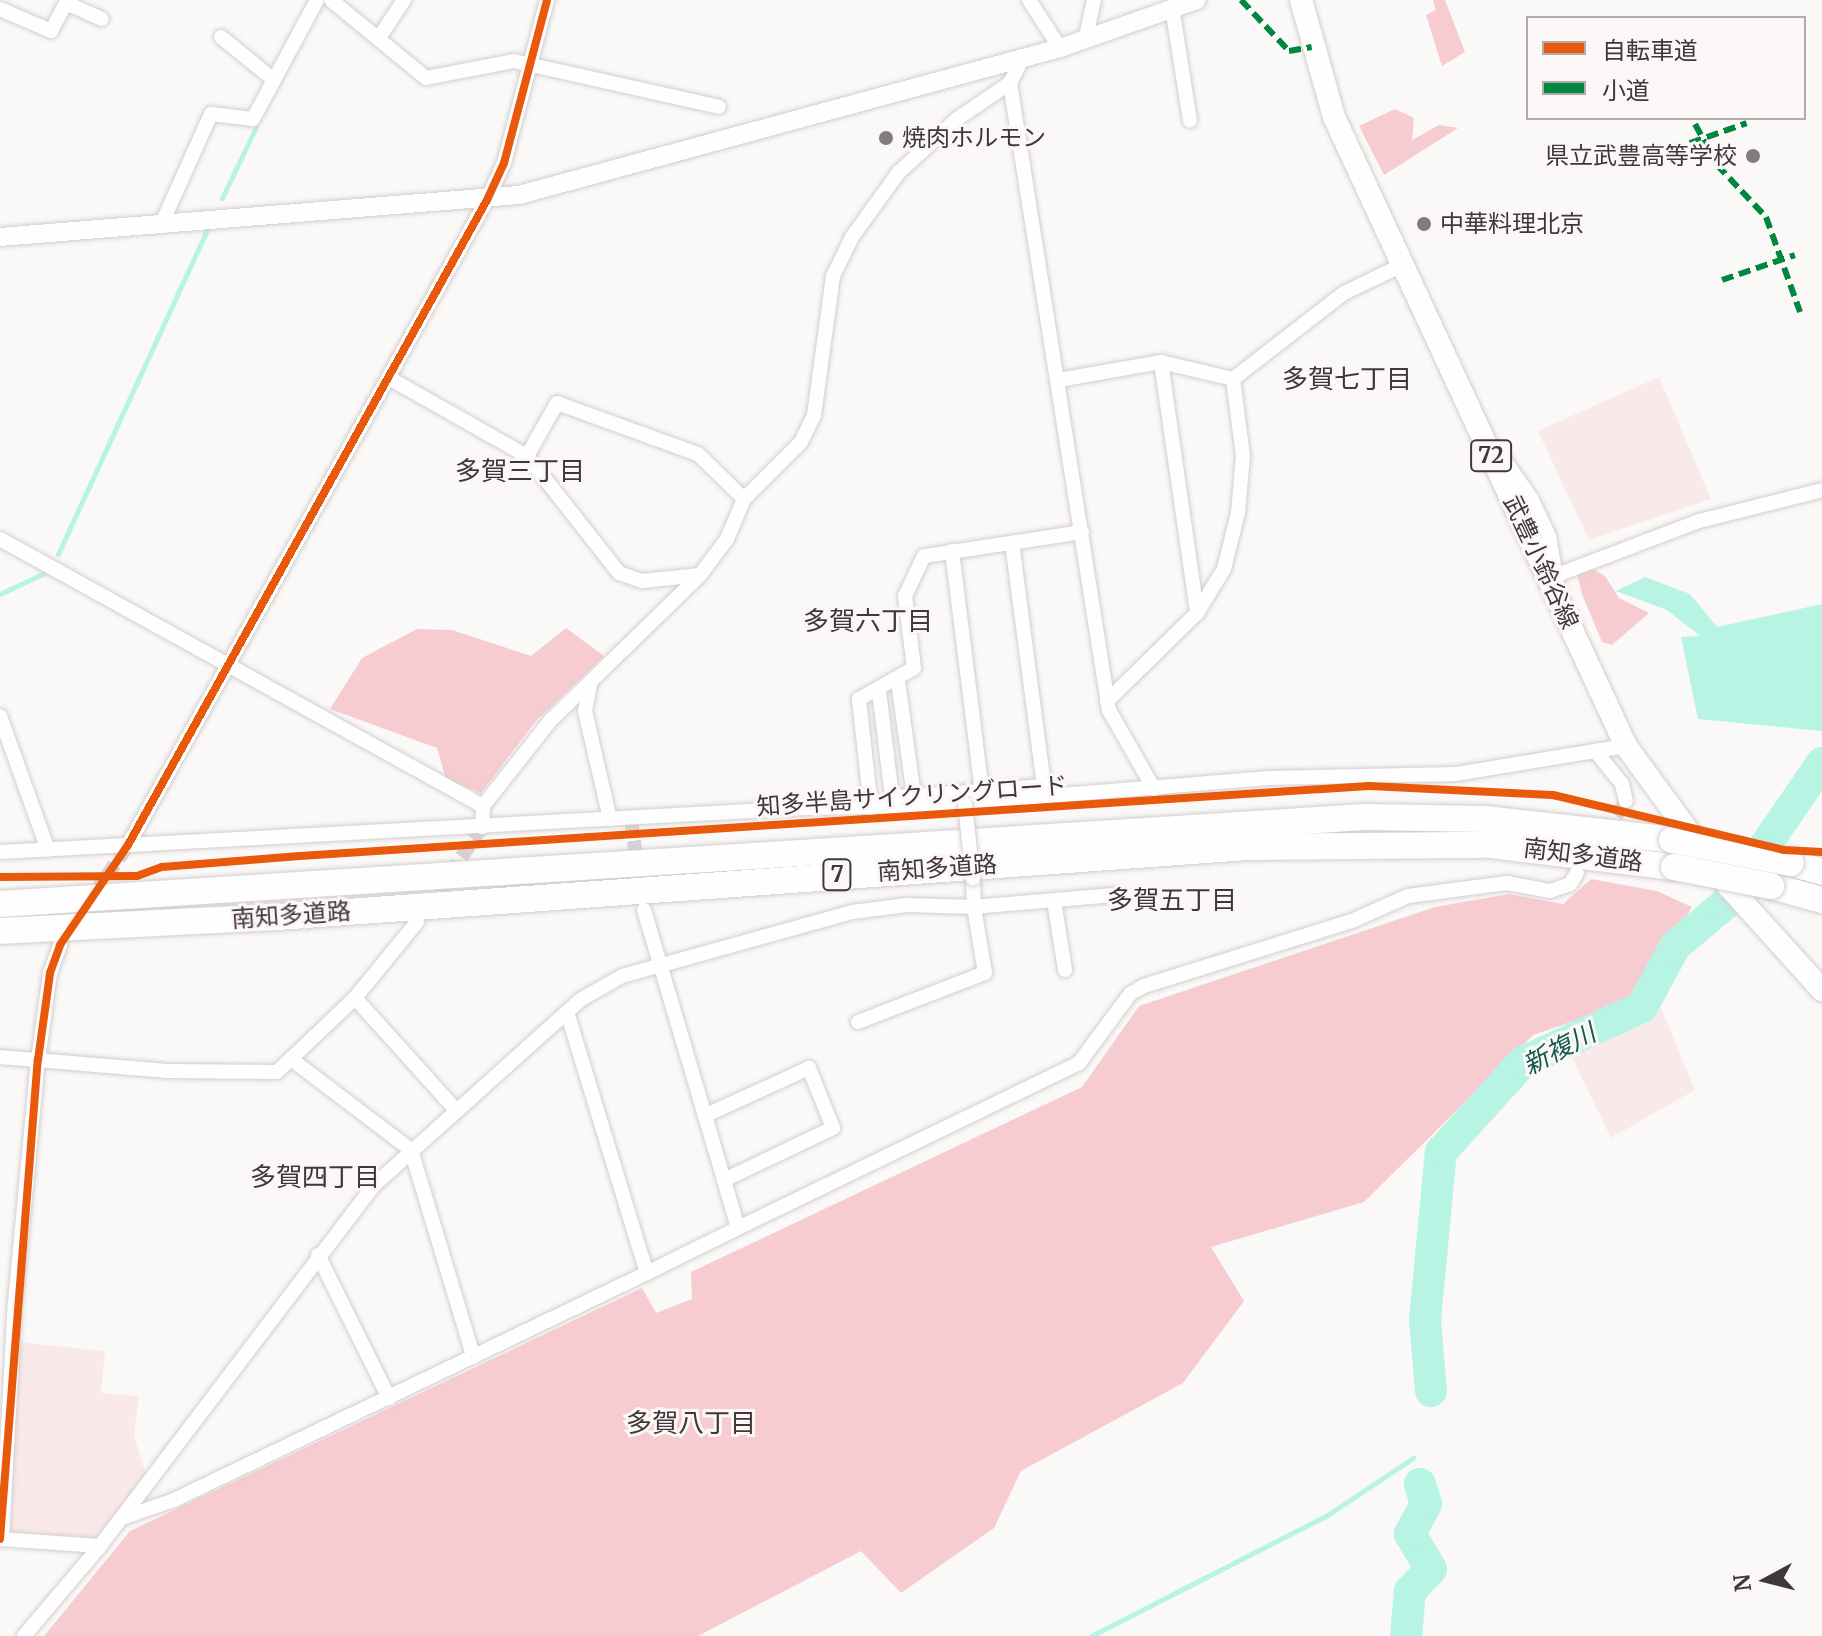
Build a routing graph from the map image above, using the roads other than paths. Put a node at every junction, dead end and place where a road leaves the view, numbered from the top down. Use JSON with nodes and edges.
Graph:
{"nodes":[{"id":1,"x":317,"y":0,"type":"edge"},
{"id":2,"x":331,"y":0,"type":"edge"},
{"id":3,"x":404,"y":0,"type":"edge"},
{"id":4,"x":547,"y":0,"type":"edge"},
{"id":5,"x":1029,"y":0,"type":"edge"},
{"id":6,"x":1094,"y":0,"type":"edge"},
{"id":7,"x":1197,"y":0,"type":"edge"},
{"id":8,"x":1301,"y":0,"type":"edge"},
{"id":9,"x":1172,"y":7,"type":"junction"},
{"id":10,"x":0,"y":9,"type":"edge"},
{"id":11,"x":102,"y":19,"type":"dead end"},
{"id":12,"x":221,"y":37,"type":"dead end"},
{"id":13,"x":378,"y":39,"type":"junction"},
{"id":14,"x":1085,"y":41,"type":"junction"},
{"id":15,"x":1060,"y":48,"type":"junction"},
{"id":16,"x":1022,"y":59,"type":"junction"},
{"id":17,"x":532,"y":64,"type":"junction"},
{"id":18,"x":274,"y":80,"type":"junction"},
{"id":19,"x":1010,"y":83,"type":"junction"},
{"id":20,"x":719,"y":107,"type":"dead end"},
{"id":21,"x":1190,"y":121,"type":"dead end"},
{"id":22,"x":487,"y":200,"type":"junction"},
{"id":23,"x":162,"y":223,"type":"junction"},
{"id":24,"x":0,"y":237,"type":"edge"},
{"id":25,"x":1400,"y":266,"type":"junction"},
{"id":26,"x":1161,"y":362,"type":"junction"},
{"id":27,"x":389,"y":378,"type":"junction"},
{"id":28,"x":1233,"y":379,"type":"junction"},
{"id":29,"x":1059,"y":380,"type":"junction"},
{"id":30,"x":527,"y":456,"type":"junction"},
{"id":31,"x":1822,"y":490,"type":"edge"},
{"id":32,"x":744,"y":499,"type":"junction"},
{"id":33,"x":1082,"y":532,"type":"junction"},
{"id":34,"x":0,"y":539,"type":"edge"},
{"id":35,"x":1012,"y":543,"type":"junction"},
{"id":36,"x":952,"y":551,"type":"junction"},
{"id":37,"x":700,"y":575,"type":"junction"},
{"id":38,"x":1552,"y":576,"type":"junction"},
{"id":39,"x":1197,"y":613,"type":"junction"},
{"id":40,"x":228,"y":666,"type":"junction"},
{"id":41,"x":898,"y":681,"type":"junction"},
{"id":42,"x":590,"y":685,"type":"junction"},
{"id":43,"x":879,"y":691,"type":"junction"},
{"id":44,"x":1107,"y":701,"type":"junction"},
{"id":45,"x":0,"y":716,"type":"edge"},
{"id":46,"x":1626,"y":746,"type":"junction"},
{"id":47,"x":1597,"y":753,"type":"junction"},
{"id":48,"x":1154,"y":789,"type":"junction"},
{"id":49,"x":982,"y":791,"type":"junction"},
{"id":50,"x":914,"y":796,"type":"junction"},
{"id":51,"x":1626,"y":801,"type":"dead end"},
{"id":52,"x":965,"y":804,"type":"junction"},
{"id":53,"x":483,"y":806,"type":"junction"},
{"id":54,"x":871,"y":808,"type":"junction"},
{"id":55,"x":610,"y":819,"type":"junction"},
{"id":56,"x":482,"y":827,"type":"junction"},
{"id":57,"x":128,"y":845,"type":"junction"},
{"id":58,"x":48,"y":850,"type":"junction"},
{"id":59,"x":0,"y":852,"type":"edge"},
{"id":60,"x":1822,"y":872,"type":"edge"},
{"id":61,"x":1577,"y":873,"type":"dead end"},
{"id":62,"x":1115,"y":895,"type":"dead end"},
{"id":63,"x":1822,"y":900,"type":"edge"},
{"id":64,"x":1054,"y":901,"type":"junction"},
{"id":65,"x":0,"y":904,"type":"edge"},
{"id":66,"x":974,"y":907,"type":"junction"},
{"id":67,"x":644,"y":910,"type":"dead end"},
{"id":68,"x":417,"y":922,"type":"tunnel mouth"},
{"id":69,"x":0,"y":931,"type":"edge"},
{"id":70,"x":60,"y":945,"type":"dead end"},
{"id":71,"x":657,"y":965,"type":"junction"},
{"id":72,"x":1065,"y":970,"type":"dead end"},
{"id":73,"x":1822,"y":990,"type":"edge"},
{"id":74,"x":355,"y":998,"type":"junction"},
{"id":75,"x":567,"y":1012,"type":"junction"},
{"id":76,"x":858,"y":1022,"type":"dead end"},
{"id":77,"x":0,"y":1057,"type":"edge"},
{"id":78,"x":291,"y":1059,"type":"junction"},
{"id":79,"x":38,"y":1060,"type":"junction"},
{"id":80,"x":455,"y":1109,"type":"junction"},
{"id":81,"x":704,"y":1116,"type":"junction"},
{"id":82,"x":411,"y":1150,"type":"junction"},
{"id":83,"x":724,"y":1180,"type":"junction"},
{"id":84,"x":738,"y":1228,"type":"junction"},
{"id":85,"x":318,"y":1255,"type":"junction"},
{"id":86,"x":647,"y":1273,"type":"junction"},
{"id":87,"x":473,"y":1355,"type":"junction"},
{"id":88,"x":389,"y":1398,"type":"junction"},
{"id":89,"x":121,"y":1518,"type":"junction"},
{"id":90,"x":1,"y":1539,"type":"edge"},
{"id":91,"x":100,"y":1546,"type":"junction"},
{"id":92,"x":24,"y":1636,"type":"edge"}],
"edges":[{"from":1,"to":18,"type":"street"},
{"from":2,"to":13,"type":"street"},
{"from":3,"to":13,"type":"street"},
{"from":4,"to":17,"type":"street"},
{"from":5,"to":15,"type":"street"},
{"from":6,"to":14,"type":"street"},
{"from":7,"to":9,"type":"street"},
{"from":8,"to":25,"type":"main road","name":"武豊小鈴谷線","number":"72"},
{"from":9,"to":14,"type":"street"},
{"from":9,"to":21,"type":"street"},
{"from":10,"to":11,"type":"street"},
{"from":12,"to":18,"type":"street"},
{"from":13,"to":17,"type":"street"},
{"from":14,"to":15,"type":"street"},
{"from":15,"to":16,"type":"street"},
{"from":16,"to":19,"type":"street"},
{"from":16,"to":22,"type":"street"},
{"from":17,"to":20,"type":"street"},
{"from":17,"to":22,"type":"street"},
{"from":18,"to":23,"type":"street"},
{"from":19,"to":29,"type":"street"},
{"from":19,"to":32,"type":"street"},
{"from":22,"to":23,"type":"street"},
{"from":22,"to":27,"type":"street"},
{"from":23,"to":24,"type":"street"},
{"from":25,"to":28,"type":"street"},
{"from":25,"to":38,"type":"main road","name":"武豊小鈴谷線","number":"72"},
{"from":26,"to":28,"type":"street"},
{"from":26,"to":29,"type":"street"},
{"from":26,"to":39,"type":"street"},
{"from":27,"to":30,"type":"street"},
{"from":27,"to":40,"type":"street"},
{"from":28,"to":39,"type":"street"},
{"from":29,"to":33,"type":"street"},
{"from":30,"to":32,"type":"street"},
{"from":30,"to":37,"type":"street"},
{"from":31,"to":38,"type":"street"},
{"from":32,"to":37,"type":"street"},
{"from":33,"to":35,"type":"street"},
{"from":33,"to":44,"type":"street"},
{"from":34,"to":40,"type":"street"},
{"from":35,"to":36,"type":"street"},
{"from":35,"to":49,"type":"street"},
{"from":36,"to":41,"type":"street"},
{"from":36,"to":49,"type":"street"},
{"from":37,"to":42,"type":"street"},
{"from":38,"to":46,"type":"main road","name":"武豊小鈴谷線","number":"72"},
{"from":39,"to":44,"type":"street"},
{"from":40,"to":53,"type":"street"},
{"from":40,"to":57,"type":"street"},
{"from":41,"to":43,"type":"street"},
{"from":41,"to":50,"type":"street"},
{"from":42,"to":53,"type":"street"},
{"from":42,"to":55,"type":"street"},
{"from":43,"to":50,"type":"street"},
{"from":43,"to":54,"type":"street"},
{"from":44,"to":48,"type":"street"},
{"from":45,"to":58,"type":"street"},
{"from":46,"to":47,"type":"street"},
{"from":46,"to":73,"type":"main road","name":"武豊小鈴谷線","number":"72"},
{"from":47,"to":48,"type":"street"},
{"from":47,"to":51,"type":"street"},
{"from":48,"to":52,"type":"street"},
{"from":49,"to":50,"type":"street"},
{"from":52,"to":54,"type":"street"},
{"from":52,"to":66,"type":"street","bridge":true},
{"from":53,"to":56,"type":"street"},
{"from":54,"to":55,"type":"street"},
{"from":55,"to":56,"type":"street"},
{"from":56,"to":57,"type":"street"},
{"from":57,"to":58,"type":"street"},
{"from":58,"to":59,"type":"street"},
{"from":60,"to":65,"type":"highway","name":"南知多道路","number":"7","bridge":true},
{"from":61,"to":84,"type":"street"},
{"from":62,"to":64,"type":"street"},
{"from":63,"to":69,"type":"highway","name":"南知多道路","number":"7","bridge":true},
{"from":64,"to":66,"type":"street"},
{"from":64,"to":72,"type":"street"},
{"from":66,"to":71,"type":"street"},
{"from":66,"to":76,"type":"street"},
{"from":67,"to":71,"type":"street"},
{"from":68,"to":74,"type":"street"},
{"from":70,"to":79,"type":"street"},
{"from":71,"to":75,"type":"street"},
{"from":71,"to":81,"type":"street"},
{"from":74,"to":78,"type":"street"},
{"from":74,"to":80,"type":"street"},
{"from":75,"to":80,"type":"street"},
{"from":75,"to":86,"type":"street"},
{"from":77,"to":79,"type":"street"},
{"from":78,"to":79,"type":"street"},
{"from":78,"to":82,"type":"street"},
{"from":79,"to":90,"type":"street"},
{"from":80,"to":82,"type":"street"},
{"from":81,"to":83,"type":"street"},
{"from":81,"to":83,"type":"street"},
{"from":82,"to":85,"type":"street"},
{"from":82,"to":87,"type":"street"},
{"from":83,"to":84,"type":"street"},
{"from":84,"to":86,"type":"street"},
{"from":85,"to":88,"type":"street"},
{"from":85,"to":89,"type":"street"},
{"from":86,"to":87,"type":"street"},
{"from":87,"to":88,"type":"street"},
{"from":88,"to":89,"type":"street"},
{"from":89,"to":91,"type":"street"},
{"from":90,"to":91,"type":"street"},
{"from":91,"to":92,"type":"street"}]}
